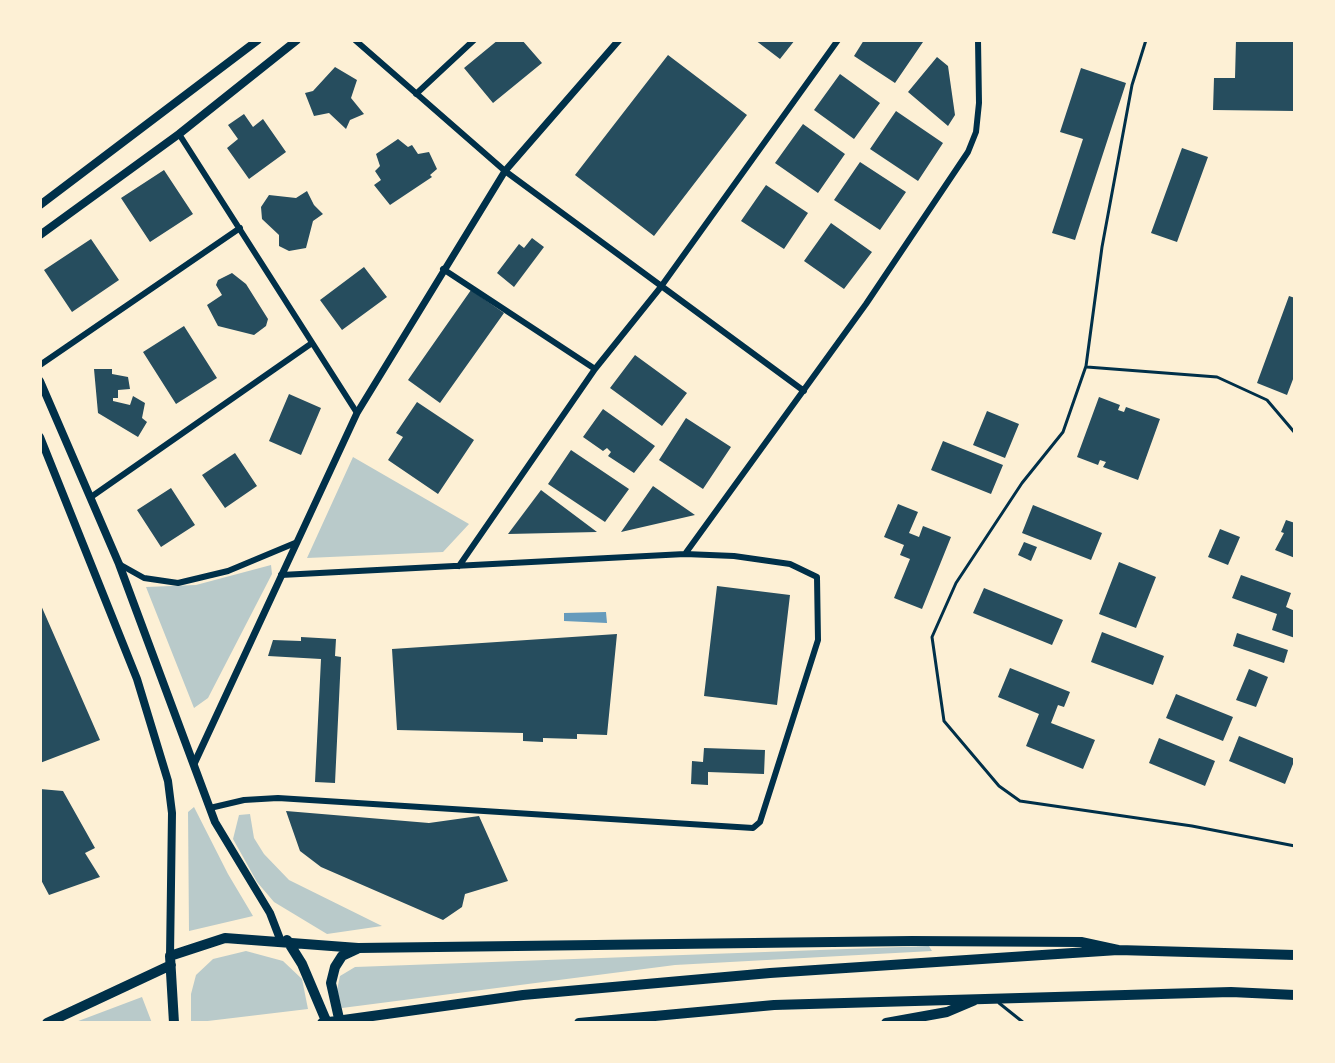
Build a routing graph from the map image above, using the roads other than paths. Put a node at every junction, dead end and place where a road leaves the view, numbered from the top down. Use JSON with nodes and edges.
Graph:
{"nodes":[{"id":1,"x":258,"y":40,"type":"edge"},
{"id":2,"x":297,"y":40,"type":"edge"},
{"id":3,"x":355,"y":40,"type":"edge"},
{"id":4,"x":474,"y":40,"type":"edge"},
{"id":5,"x":619,"y":40,"type":"edge"},
{"id":6,"x":838,"y":40,"type":"edge"},
{"id":7,"x":978,"y":40,"type":"edge"},
{"id":8,"x":1146,"y":40,"type":"edge"},
{"id":9,"x":416,"y":94,"type":"junction"},
{"id":10,"x":179,"y":134,"type":"junction"},
{"id":11,"x":505,"y":171,"type":"junction"},
{"id":12,"x":40,"y":205,"type":"edge"},
{"id":13,"x":240,"y":228,"type":"junction"},
{"id":14,"x":40,"y":235,"type":"edge"},
{"id":15,"x":443,"y":269,"type":"junction"},
{"id":16,"x":660,"y":288,"type":"junction"},
{"id":17,"x":312,"y":343,"type":"junction"},
{"id":18,"x":40,"y":365,"type":"edge"},
{"id":19,"x":1086,"y":366,"type":"junction"},
{"id":20,"x":595,"y":369,"type":"junction"},
{"id":21,"x":40,"y":381,"type":"edge"},
{"id":22,"x":804,"y":391,"type":"junction"},
{"id":23,"x":357,"y":413,"type":"junction"},
{"id":24,"x":1295,"y":433,"type":"edge"},
{"id":25,"x":40,"y":437,"type":"edge"},
{"id":26,"x":91,"y":497,"type":"junction"},
{"id":27,"x":295,"y":543,"type":"junction"},
{"id":28,"x":685,"y":554,"type":"junction"},
{"id":29,"x":119,"y":564,"type":"junction"},
{"id":30,"x":459,"y":567,"type":"junction"},
{"id":31,"x":281,"y":575,"type":"junction"},
{"id":32,"x":194,"y":764,"type":"junction"},
{"id":33,"x":210,"y":808,"type":"junction"},
{"id":34,"x":1295,"y":846,"type":"edge"},
{"id":35,"x":283,"y":940,"type":"junction"},
{"id":36,"x":358,"y":948,"type":"junction"},
{"id":37,"x":1118,"y":950,"type":"junction"},
{"id":38,"x":1295,"y":955,"type":"edge"},
{"id":39,"x":171,"y":960,"type":"junction"},
{"id":40,"x":1295,"y":995,"type":"edge"},
{"id":41,"x":978,"y":999,"type":"junction"},
{"id":42,"x":994,"y":1000,"type":"junction"},
{"id":43,"x":47,"y":1023,"type":"edge"},
{"id":44,"x":174,"y":1023,"type":"edge"},
{"id":45,"x":324,"y":1023,"type":"edge"},
{"id":46,"x":340,"y":1023,"type":"edge"},
{"id":47,"x":579,"y":1023,"type":"edge"},
{"id":48,"x":886,"y":1023,"type":"edge"},
{"id":49,"x":1024,"y":1023,"type":"edge"}],
"edges":[{"from":1,"to":12,"type":"main road"},
{"from":2,"to":10,"type":"main road"},
{"from":3,"to":9,"type":"street"},
{"from":4,"to":9,"type":"street"},
{"from":5,"to":11,"type":"street"},
{"from":6,"to":16,"type":"street"},
{"from":7,"to":22,"type":"street"},
{"from":8,"to":19,"type":"lane"},
{"from":9,"to":11,"type":"street"},
{"from":10,"to":13,"type":"street"},
{"from":10,"to":14,"type":"main road"},
{"from":11,"to":15,"type":"street"},
{"from":11,"to":16,"type":"street"},
{"from":13,"to":17,"type":"street"},
{"from":13,"to":18,"type":"street"},
{"from":15,"to":20,"type":"street"},
{"from":15,"to":23,"type":"street"},
{"from":16,"to":20,"type":"street"},
{"from":16,"to":22,"type":"street"},
{"from":17,"to":23,"type":"street"},
{"from":17,"to":26,"type":"street"},
{"from":19,"to":24,"type":"lane"},
{"from":19,"to":34,"type":"lane"},
{"from":20,"to":30,"type":"street"},
{"from":21,"to":26,"type":"main road"},
{"from":22,"to":28,"type":"street"},
{"from":23,"to":27,"type":"street"},
{"from":25,"to":39,"type":"main road"},
{"from":26,"to":29,"type":"main road"},
{"from":27,"to":29,"type":"street"},
{"from":27,"to":31,"type":"street"},
{"from":28,"to":30,"type":"street"},
{"from":28,"to":33,"type":"street"},
{"from":29,"to":32,"type":"main road"},
{"from":30,"to":31,"type":"street"},
{"from":31,"to":32,"type":"street"},
{"from":32,"to":33,"type":"main road"},
{"from":33,"to":35,"type":"main road"},
{"from":35,"to":36,"type":"highway"},
{"from":35,"to":39,"type":"highway"},
{"from":35,"to":45,"type":"highway"},
{"from":36,"to":37,"type":"highway"},
{"from":36,"to":46,"type":"highway"},
{"from":37,"to":38,"type":"highway"},
{"from":37,"to":45,"type":"highway"},
{"from":39,"to":43,"type":"highway"},
{"from":39,"to":44,"type":"highway"},
{"from":40,"to":42,"type":"highway"},
{"from":41,"to":42,"type":"highway"},
{"from":41,"to":47,"type":"highway"},
{"from":41,"to":48,"type":"highway"},
{"from":42,"to":49,"type":"lane"}]}
